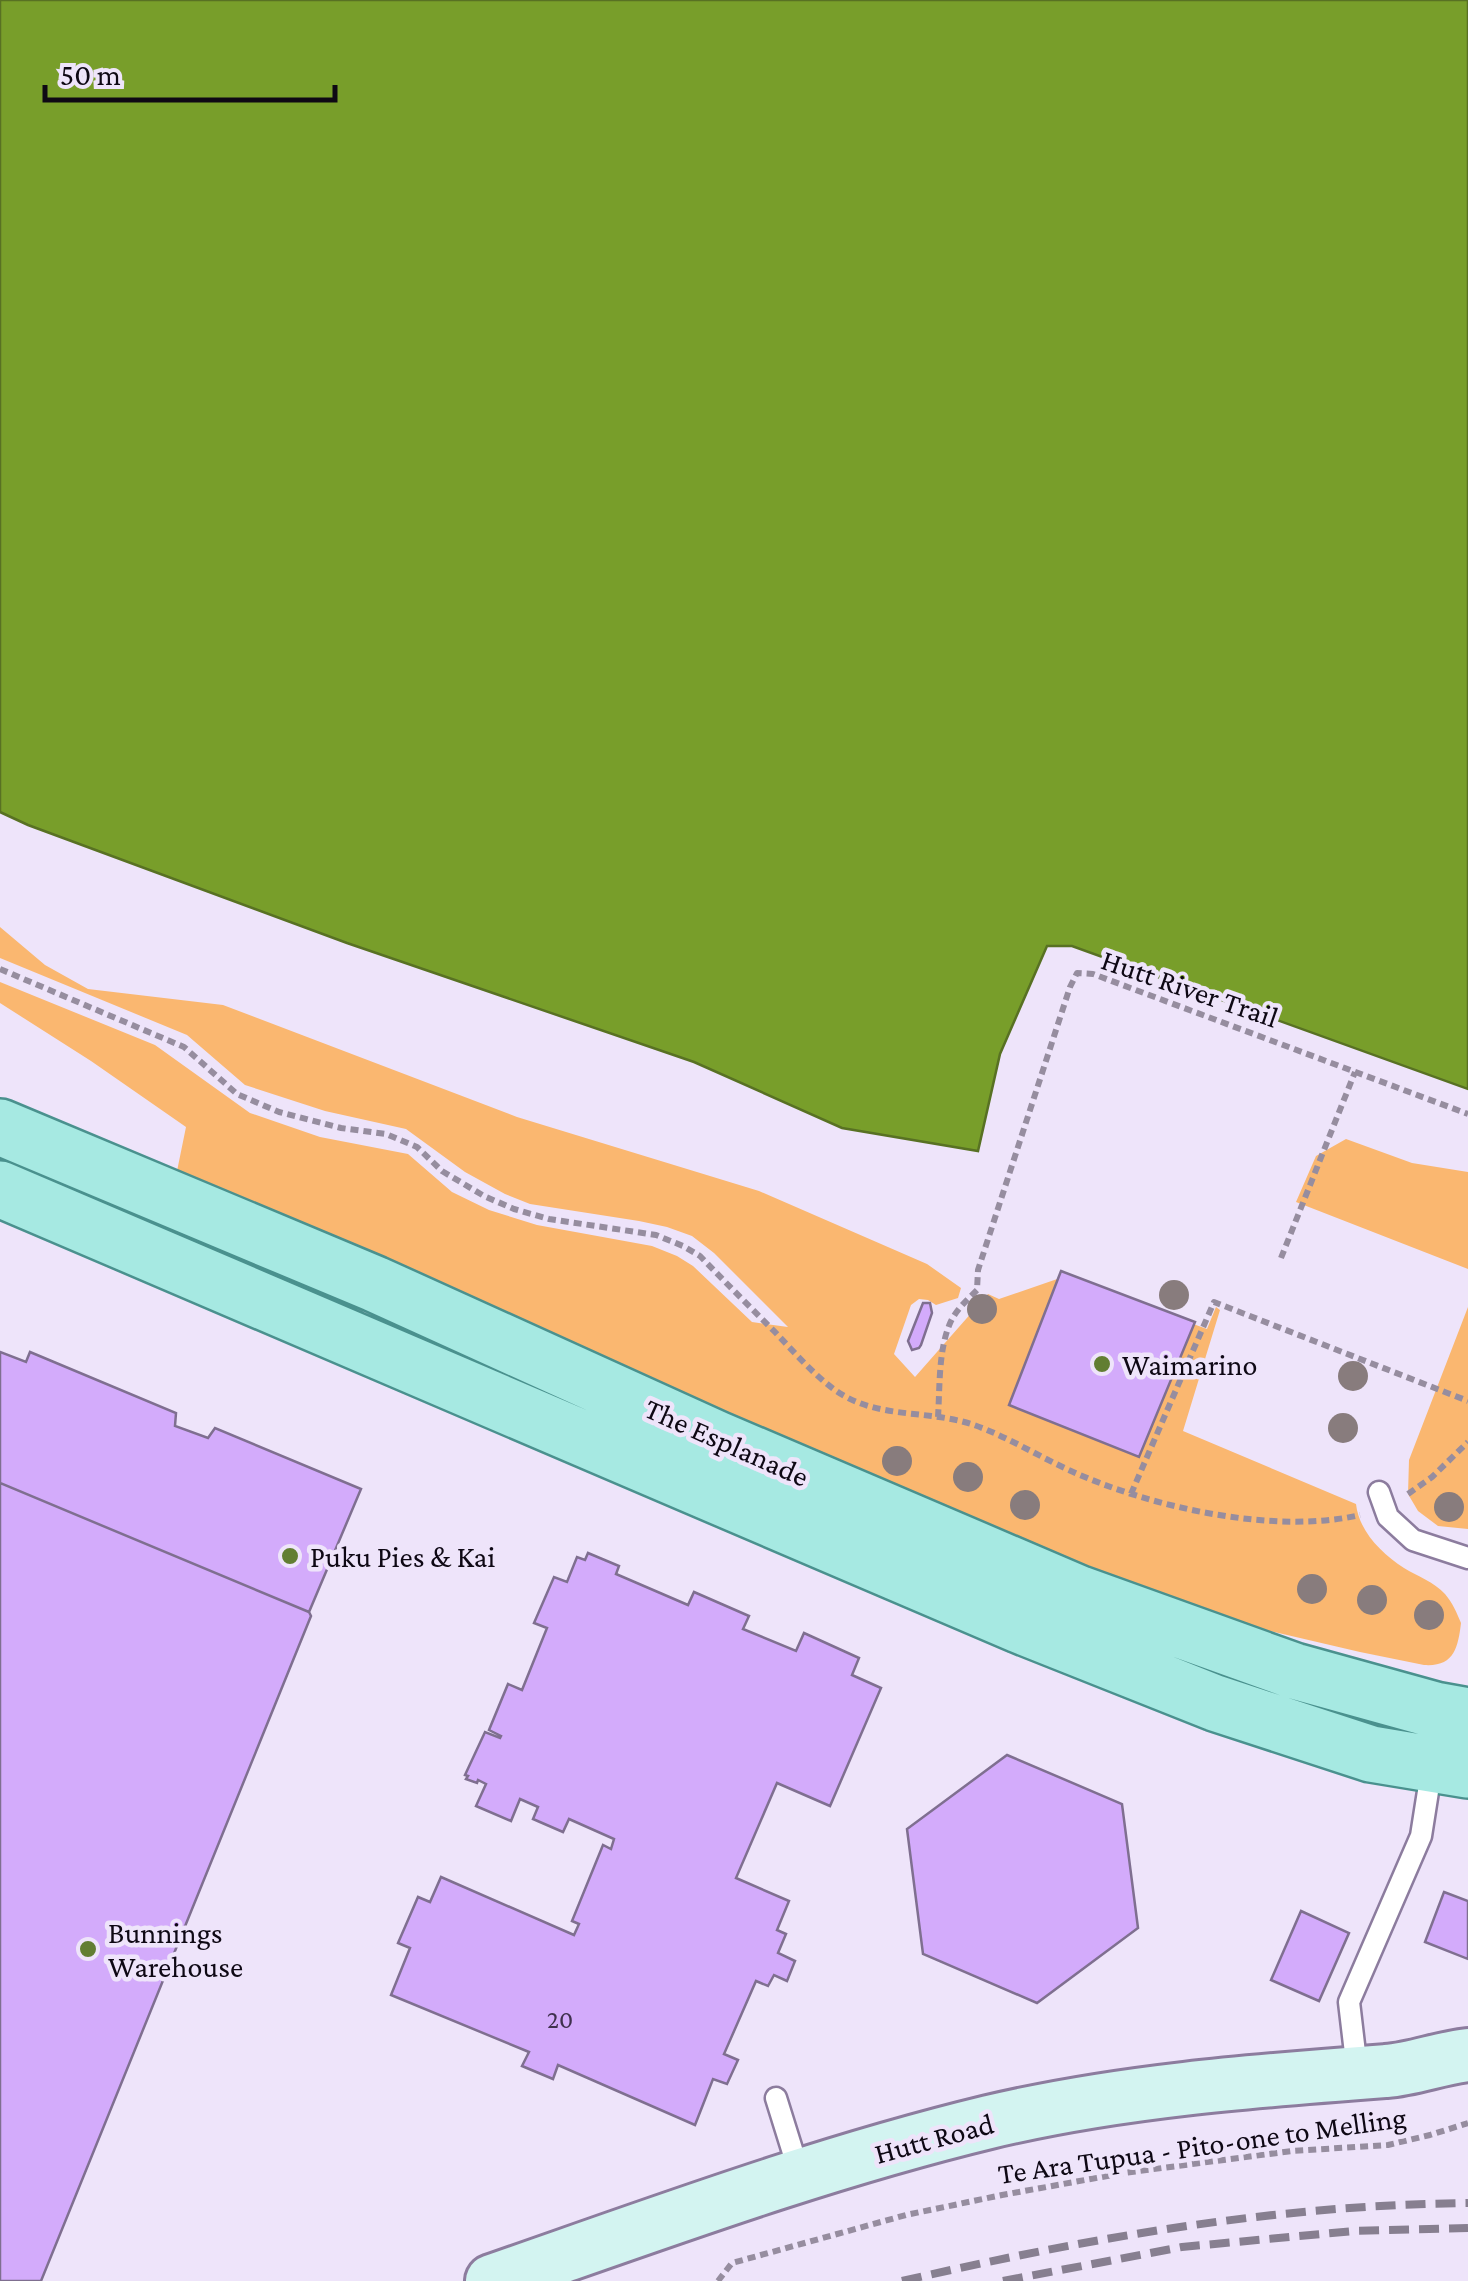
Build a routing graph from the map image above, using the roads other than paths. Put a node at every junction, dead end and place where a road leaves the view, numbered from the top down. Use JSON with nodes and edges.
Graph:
{"nodes":[{"id":1,"x":0,"y":1127,"type":"edge"},
{"id":2,"x":0,"y":1189,"type":"edge"},
{"id":3,"x":1379,"y":1492,"type":"dead end"},
{"id":4,"x":1468,"y":1558,"type":"edge"},
{"id":5,"x":1459,"y":1733,"type":"edge"},
{"id":6,"x":1468,"y":2055,"type":"edge"},
{"id":7,"x":1375,"y":2071,"type":"junction"},
{"id":8,"x":1468,"y":2082,"type":"edge"},
{"id":9,"x":776,"y":2098,"type":"dead end"},
{"id":10,"x":800,"y":2177,"type":"junction"},
{"id":11,"x":492,"y":2281,"type":"edge"}],
"edges":[{"from":1,"to":5,"type":"main road","name":"The Esplanade"},
{"from":2,"to":5,"type":"main road","name":"The Esplanade"},
{"from":3,"to":4,"type":"lane"},
{"from":5,"to":7,"type":"lane"},
{"from":6,"to":7,"type":"main road","name":"Hutt Road"},
{"from":7,"to":8,"type":"main road","name":"Hutt Road"},
{"from":7,"to":10,"type":"main road","name":"Hutt Road"},
{"from":9,"to":10,"type":"lane"},
{"from":10,"to":11,"type":"main road","name":"Hutt Road"}]}
